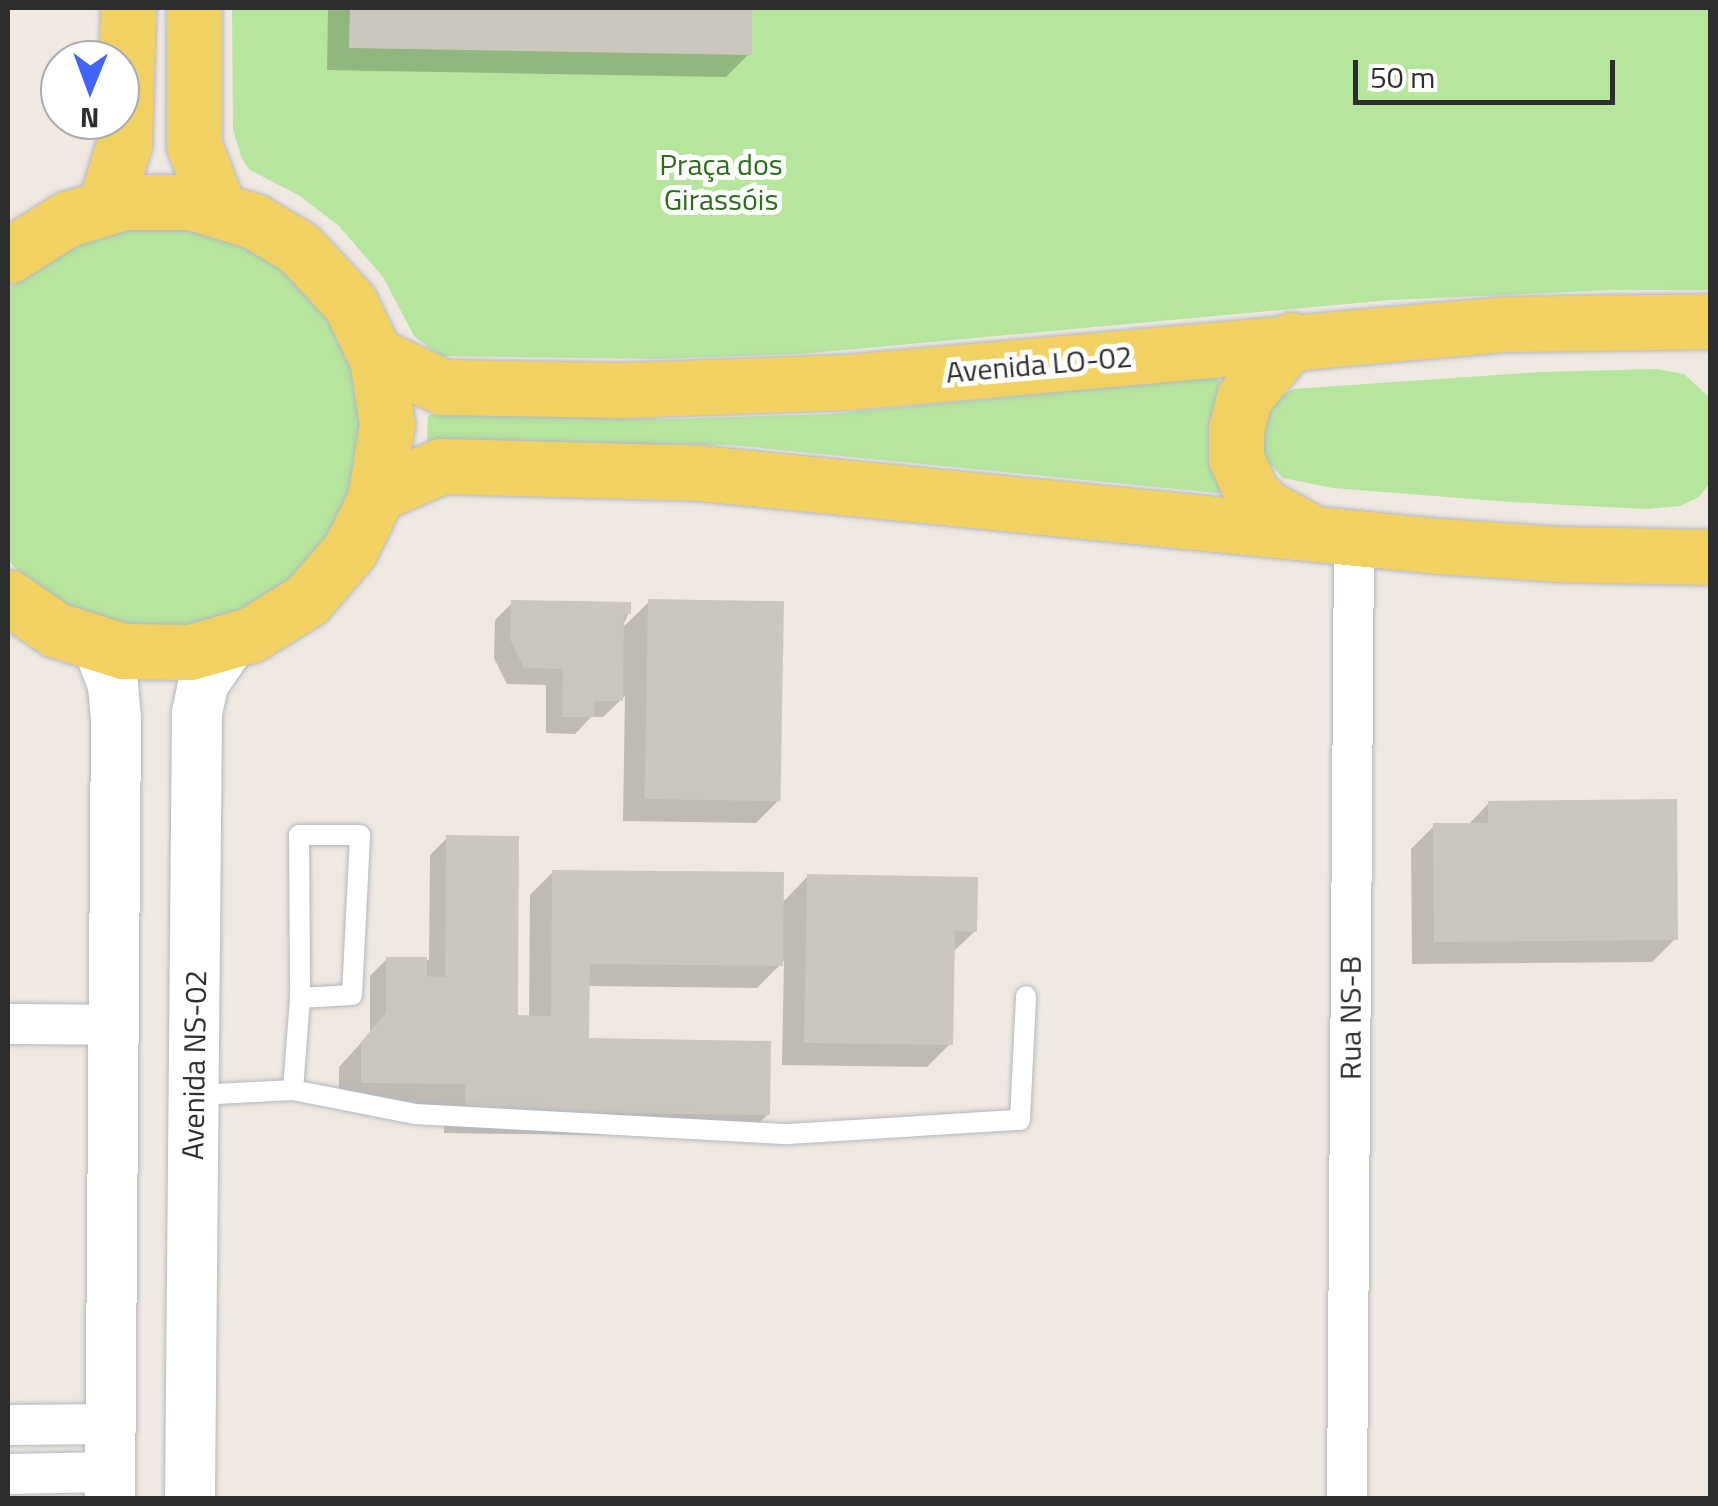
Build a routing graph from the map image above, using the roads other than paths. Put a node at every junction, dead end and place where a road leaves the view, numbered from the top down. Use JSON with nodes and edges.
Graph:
{"nodes":[{"id":1,"x":128,"y":8,"type":"edge"},
{"id":2,"x":194,"y":8,"type":"edge"},
{"id":3,"x":105,"y":206,"type":"junction"},
{"id":4,"x":218,"y":208,"type":"junction"},
{"id":5,"x":8,"y":256,"type":"edge"},
{"id":6,"x":1707,"y":328,"type":"edge"},
{"id":7,"x":1292,"y":340,"type":"junction"},
{"id":8,"x":375,"y":355,"type":"junction"},
{"id":9,"x":376,"y":494,"type":"junction"},
{"id":10,"x":1710,"y":522,"type":"edge"},
{"id":11,"x":1334,"y":536,"type":"junction"},
{"id":12,"x":1655,"y":556,"type":"junction"},
{"id":13,"x":1710,"y":557,"type":"edge"},
{"id":14,"x":8,"y":597,"type":"edge"},
{"id":15,"x":232,"y":642,"type":"junction"},
{"id":16,"x":98,"y":646,"type":"junction"},
{"id":17,"x":1026,"y":996,"type":"dead end"},
{"id":18,"x":300,"y":998,"type":"junction"},
{"id":19,"x":8,"y":1024,"type":"edge"},
{"id":20,"x":114,"y":1025,"type":"junction"},
{"id":21,"x":293,"y":1090,"type":"junction"},
{"id":22,"x":194,"y":1096,"type":"junction"},
{"id":23,"x":110,"y":1424,"type":"junction"},
{"id":24,"x":8,"y":1425,"type":"edge"},
{"id":25,"x":8,"y":1474,"type":"edge"},
{"id":26,"x":110,"y":1486,"type":"edge"},
{"id":27,"x":190,"y":1498,"type":"edge"},
{"id":28,"x":1348,"y":1498,"type":"edge"}],
"edges":[{"from":1,"to":3,"type":"main road"},
{"from":2,"to":4,"type":"main road"},
{"from":3,"to":4,"type":"main road"},
{"from":3,"to":5,"type":"main road"},
{"from":4,"to":8,"type":"main road"},
{"from":6,"to":7,"type":"main road","name":"Avenida LO-02"},
{"from":7,"to":8,"type":"main road","name":"Avenida LO-02"},
{"from":7,"to":11,"type":"main road"},
{"from":8,"to":9,"type":"main road"},
{"from":9,"to":11,"type":"main road"},
{"from":9,"to":15,"type":"main road"},
{"from":10,"to":12,"type":"main road"},
{"from":11,"to":12,"type":"main road"},
{"from":11,"to":28,"type":"street","name":"Rua NS-B"},
{"from":12,"to":13,"type":"main road"},
{"from":14,"to":16,"type":"main road"},
{"from":15,"to":16,"type":"main road"},
{"from":15,"to":22,"type":"street","name":"Avenida NS-02"},
{"from":16,"to":20,"type":"street"},
{"from":17,"to":21,"type":"lane"},
{"from":18,"to":18,"type":"lane"},
{"from":18,"to":21,"type":"lane"},
{"from":19,"to":20,"type":"street"},
{"from":20,"to":23,"type":"street"},
{"from":21,"to":22,"type":"lane"},
{"from":22,"to":27,"type":"street","name":"Avenida NS-02"},
{"from":23,"to":24,"type":"street"},
{"from":23,"to":26,"type":"street"},
{"from":25,"to":26,"type":"street"}]}
